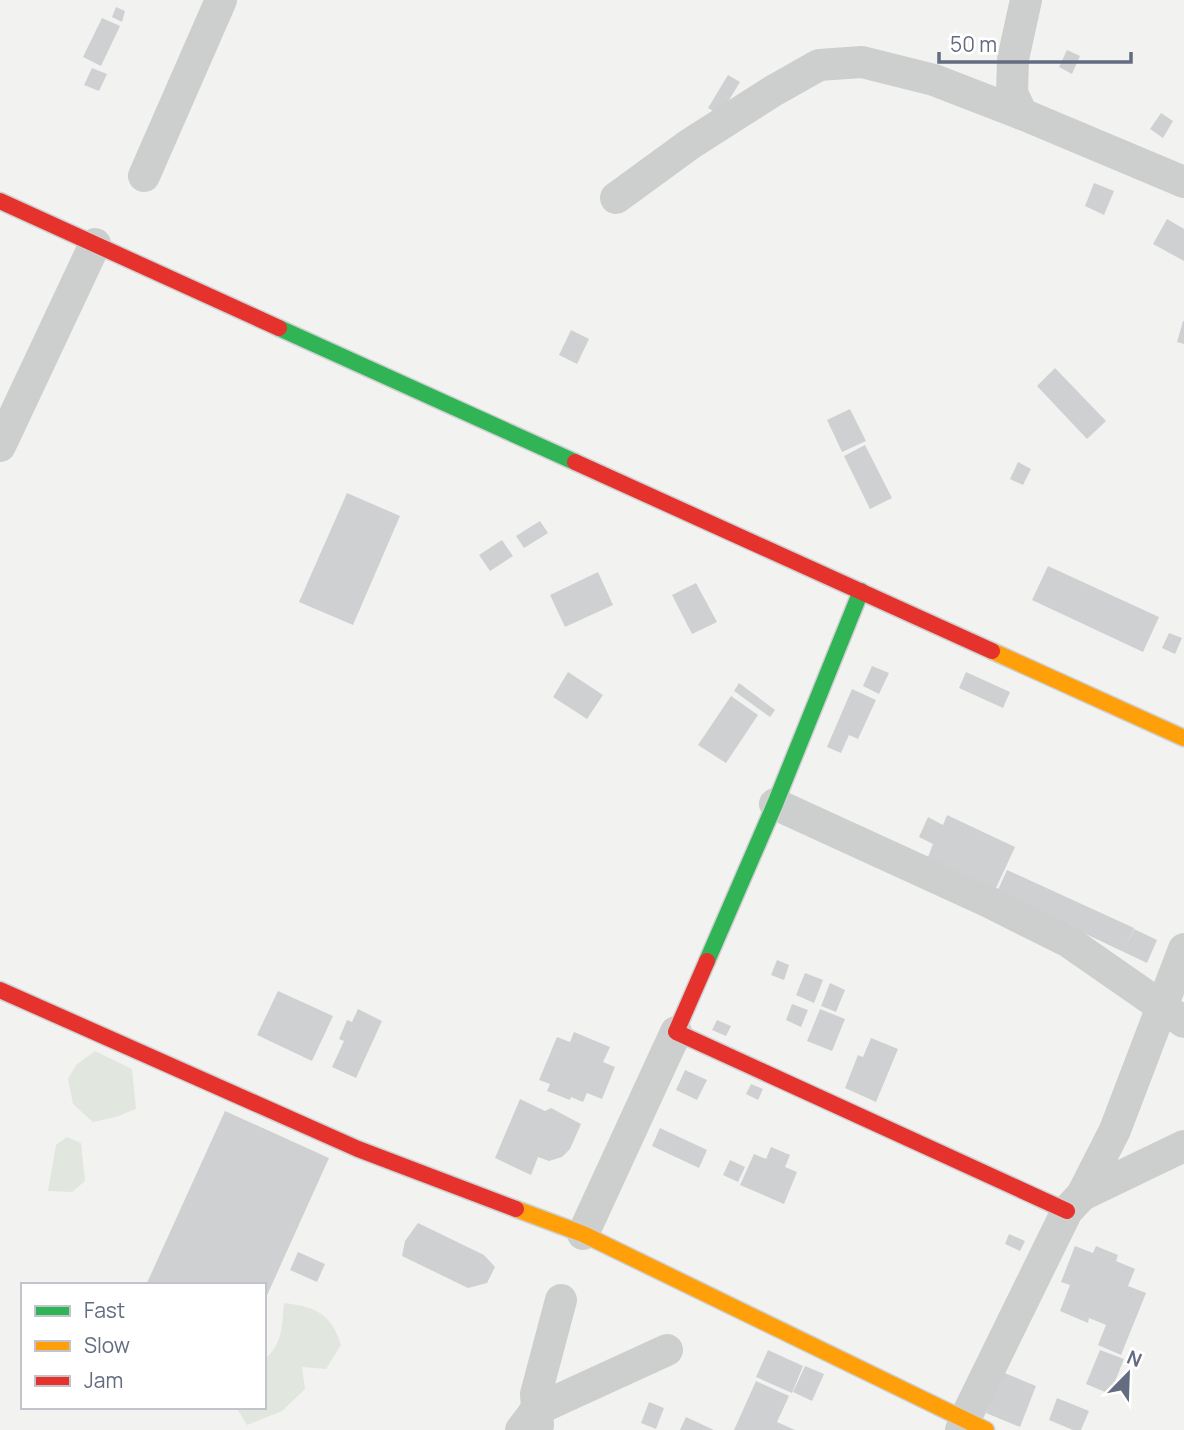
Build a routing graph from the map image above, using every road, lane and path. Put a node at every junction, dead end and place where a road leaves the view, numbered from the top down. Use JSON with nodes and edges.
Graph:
{"nodes":[{"id":1,"x":221,"y":0,"type":"edge"},
{"id":2,"x":1026,"y":0,"type":"edge"},
{"id":3,"x":1022,"y":114,"type":"junction"},
{"id":4,"x":144,"y":176,"type":"dead end"},
{"id":5,"x":1184,"y":182,"type":"edge"},
{"id":6,"x":616,"y":198,"type":"dead end"},
{"id":7,"x":0,"y":201,"type":"edge"},
{"id":8,"x":95,"y":244,"type":"junction"},
{"id":9,"x":0,"y":446,"type":"edge"},
{"id":10,"x":861,"y":591,"type":"junction"},
{"id":11,"x":1184,"y":738,"type":"edge"},
{"id":12,"x":775,"y":804,"type":"junction"},
{"id":13,"x":1184,"y":949,"type":"edge"},
{"id":14,"x":0,"y":990,"type":"edge"},
{"id":15,"x":1173,"y":1015,"type":"edge"},
{"id":16,"x":676,"y":1032,"type":"junction"},
{"id":17,"x":1184,"y":1146,"type":"edge"},
{"id":18,"x":1075,"y":1203,"type":"junction"},
{"id":19,"x":583,"y":1234,"type":"junction"},
{"id":20,"x":561,"y":1300,"type":"dead end"},
{"id":21,"x":667,"y":1350,"type":"dead end"},
{"id":22,"x":532,"y":1423,"type":"edge"},
{"id":23,"x":970,"y":1427,"type":"edge"}],
"edges":[{"from":1,"to":4,"type":"street"},
{"from":2,"to":3,"type":"street"},
{"from":3,"to":5,"type":"street"},
{"from":3,"to":6,"type":"street"},
{"from":7,"to":8,"type":"street"},
{"from":8,"to":9,"type":"street"},
{"from":8,"to":10,"type":"street"},
{"from":10,"to":11,"type":"street"},
{"from":10,"to":12,"type":"street"},
{"from":12,"to":15,"type":"street"},
{"from":12,"to":16,"type":"street"},
{"from":13,"to":15,"type":"street"},
{"from":14,"to":19,"type":"street"},
{"from":15,"to":18,"type":"street"},
{"from":16,"to":18,"type":"street"},
{"from":16,"to":19,"type":"street"},
{"from":17,"to":18,"type":"street"},
{"from":18,"to":23,"type":"street"},
{"from":19,"to":23,"type":"street"},
{"from":20,"to":22,"type":"street"},
{"from":21,"to":22,"type":"street"}]}
